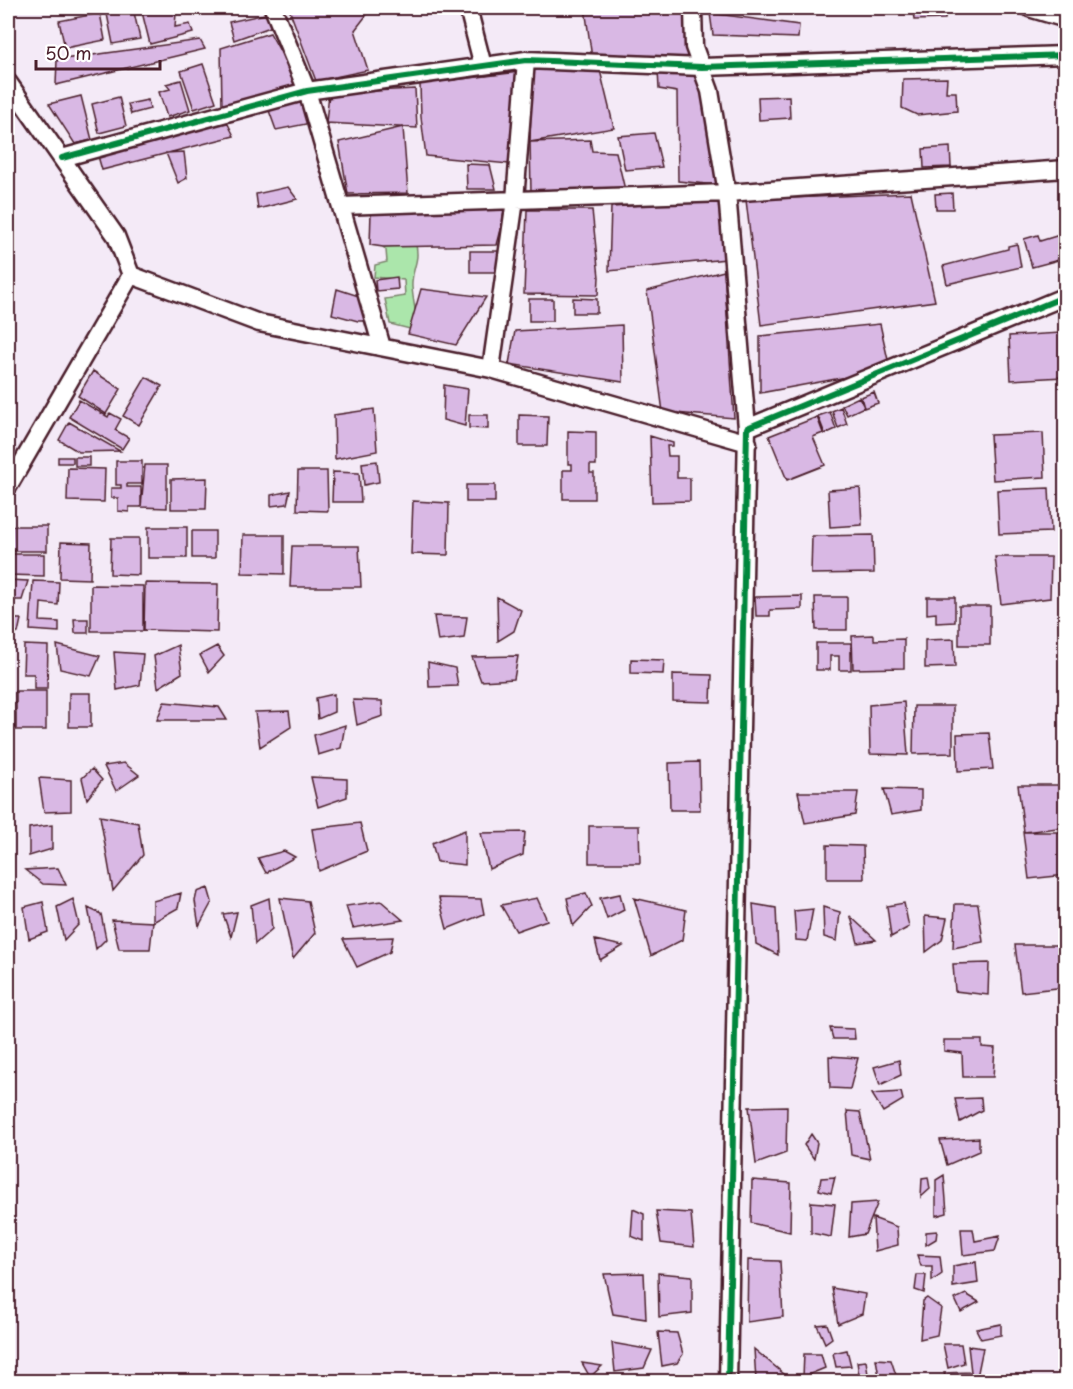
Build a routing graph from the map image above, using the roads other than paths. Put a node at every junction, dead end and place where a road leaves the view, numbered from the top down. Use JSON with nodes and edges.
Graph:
{"nodes":[{"id":1,"x":273,"y":8,"type":"edge"},
{"id":2,"x":468,"y":8,"type":"edge"},
{"id":3,"x":693,"y":8,"type":"edge"},
{"id":4,"x":1029,"y":8,"type":"edge"},
{"id":5,"x":1065,"y":19,"type":"edge"},
{"id":6,"x":1065,"y":56,"type":"edge"},
{"id":7,"x":526,"y":60,"type":"junction"},
{"id":8,"x":483,"y":66,"type":"junction"},
{"id":9,"x":702,"y":67,"type":"junction"},
{"id":10,"x":8,"y":82,"type":"edge"},
{"id":11,"x":307,"y":91,"type":"junction"},
{"id":12,"x":62,"y":158,"type":"junction"},
{"id":13,"x":1065,"y":169,"type":"edge"},
{"id":14,"x":727,"y":193,"type":"junction"},
{"id":15,"x":515,"y":200,"type":"junction"},
{"id":16,"x":341,"y":206,"type":"junction"},
{"id":17,"x":131,"y":275,"type":"junction"},
{"id":18,"x":1065,"y":296,"type":"edge"},
{"id":19,"x":382,"y":347,"type":"junction"},
{"id":20,"x":491,"y":369,"type":"junction"},
{"id":21,"x":748,"y":435,"type":"junction"},
{"id":22,"x":8,"y":488,"type":"edge"},
{"id":23,"x":728,"y":1382,"type":"edge"}],
"edges":[{"from":1,"to":11,"type":"street"},
{"from":2,"to":8,"type":"street"},
{"from":3,"to":9,"type":"street"},
{"from":4,"to":5,"type":"street"},
{"from":6,"to":9,"type":"street"},
{"from":7,"to":8,"type":"street"},
{"from":7,"to":9,"type":"street"},
{"from":7,"to":15,"type":"street"},
{"from":8,"to":11,"type":"street"},
{"from":9,"to":14,"type":"street"},
{"from":10,"to":12,"type":"street"},
{"from":11,"to":12,"type":"street"},
{"from":11,"to":16,"type":"street"},
{"from":12,"to":17,"type":"street"},
{"from":13,"to":14,"type":"street"},
{"from":14,"to":15,"type":"street"},
{"from":14,"to":21,"type":"street"},
{"from":15,"to":16,"type":"street"},
{"from":15,"to":20,"type":"street"},
{"from":16,"to":19,"type":"street"},
{"from":17,"to":19,"type":"street"},
{"from":17,"to":22,"type":"street"},
{"from":18,"to":21,"type":"street"},
{"from":19,"to":20,"type":"street"},
{"from":20,"to":21,"type":"street"},
{"from":21,"to":23,"type":"street"}]}
